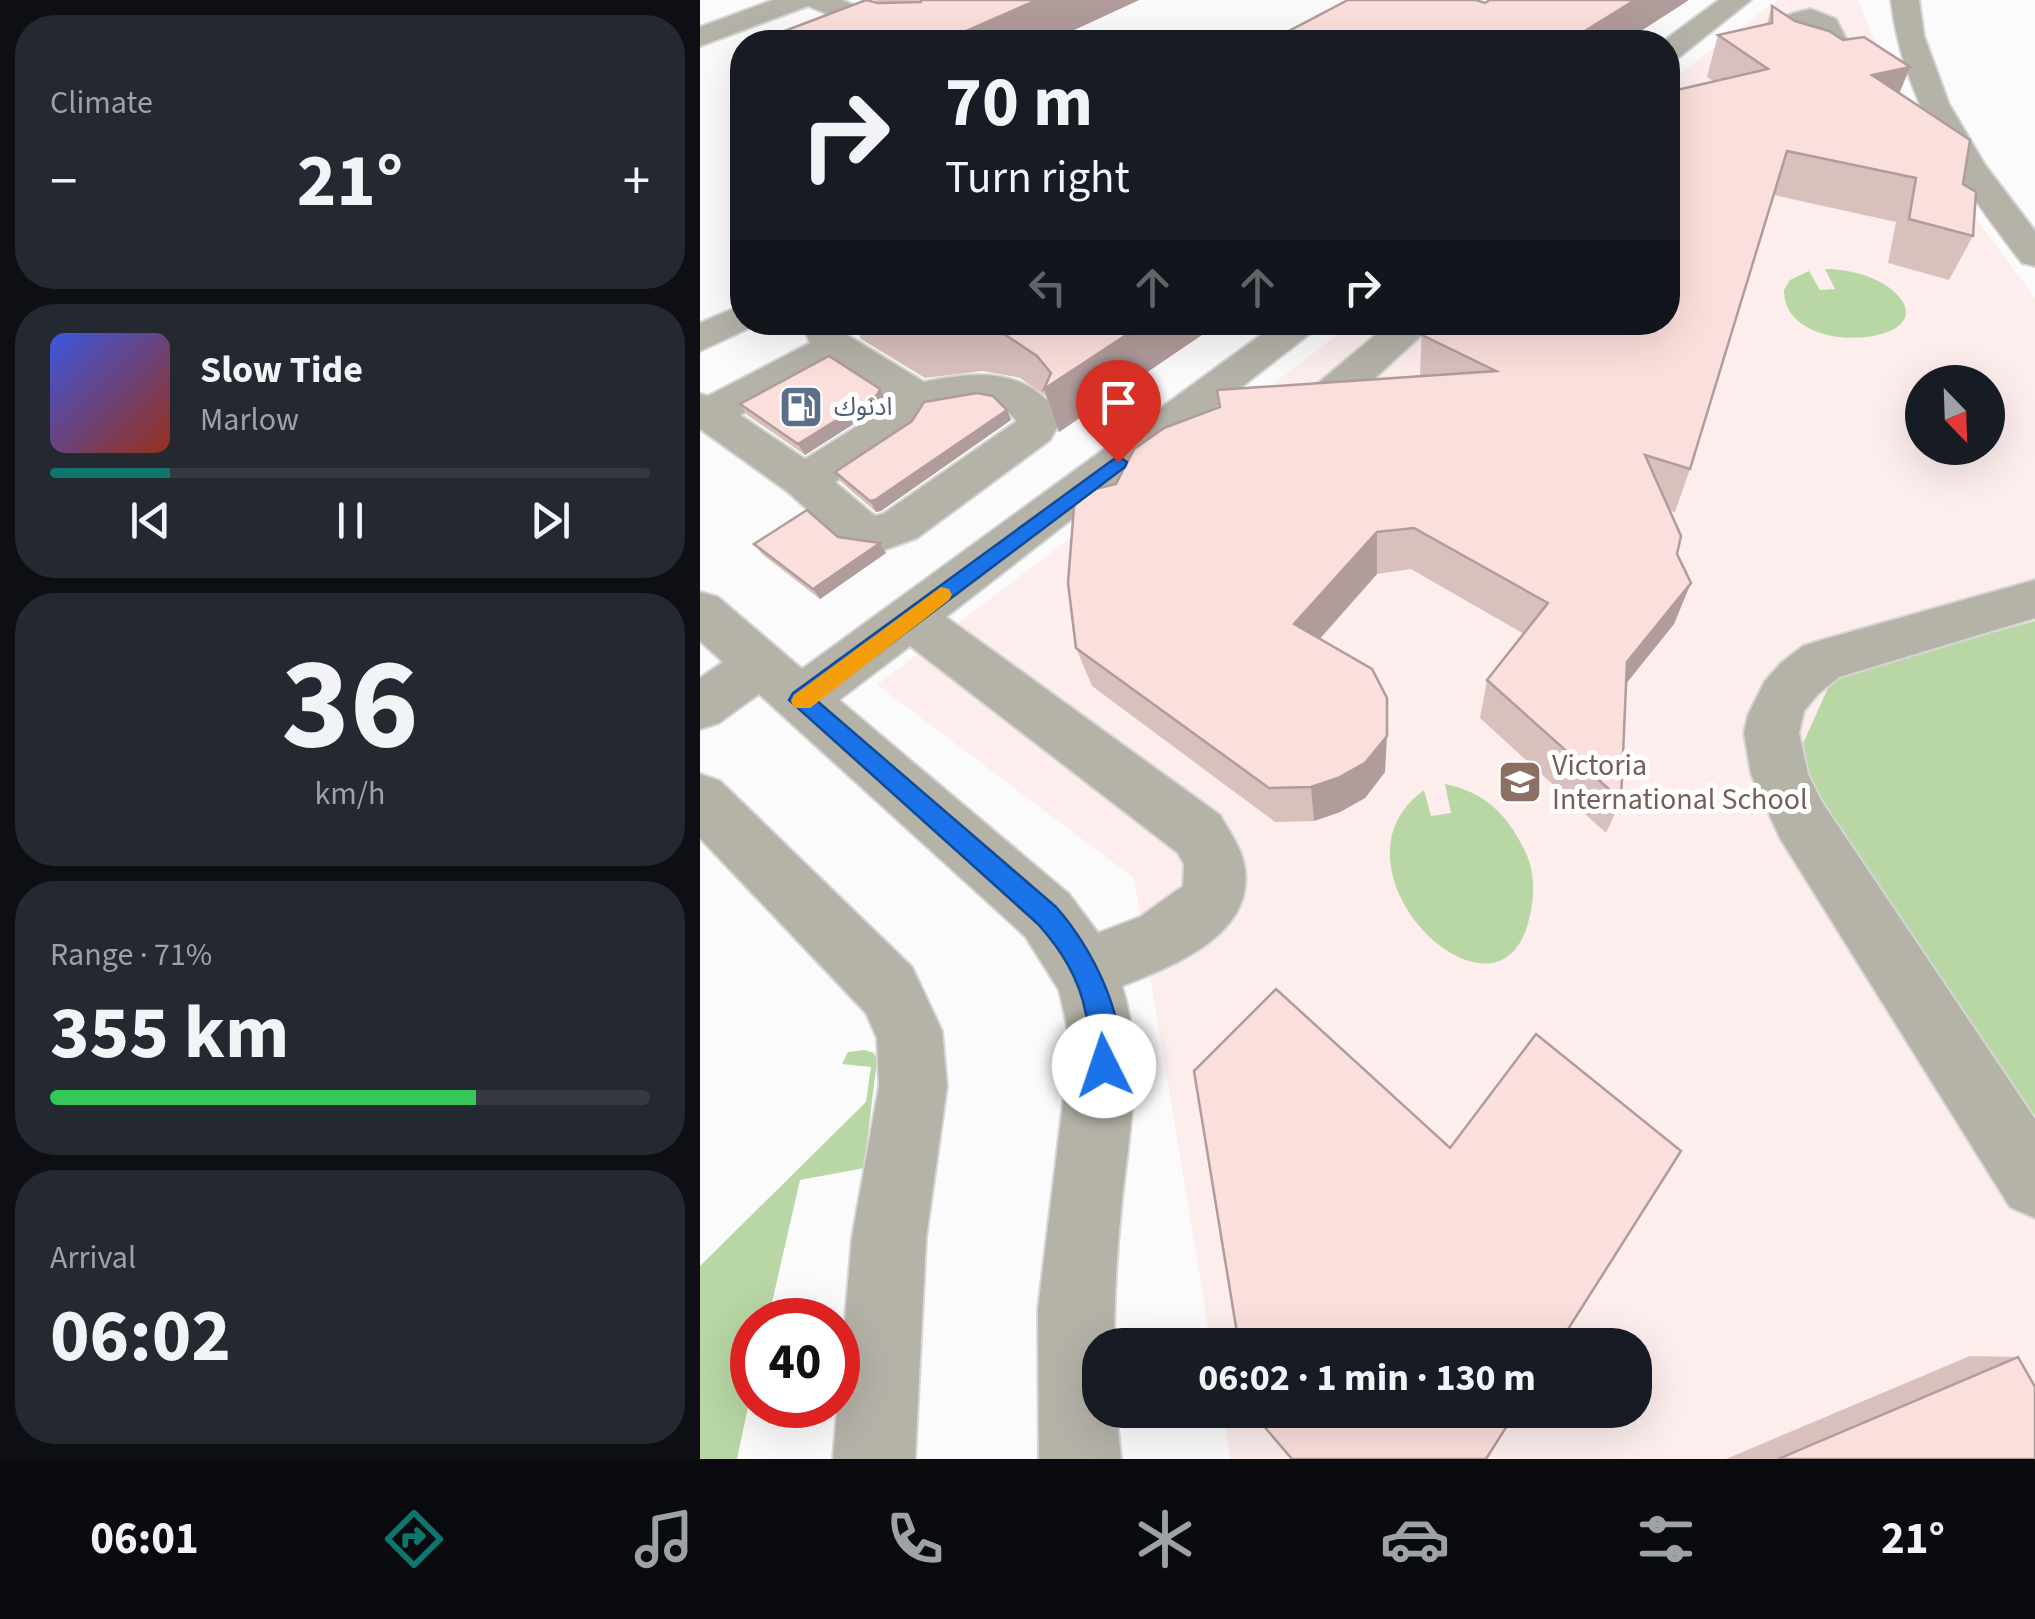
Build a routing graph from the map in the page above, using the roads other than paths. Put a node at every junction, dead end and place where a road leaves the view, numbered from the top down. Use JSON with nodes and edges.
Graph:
{"nodes":[{"id":1,"x":731,"y":0,"type":"edge"},
{"id":2,"x":798,"y":0,"type":"edge"},
{"id":3,"x":818,"y":0,"type":"edge"},
{"id":4,"x":1737,"y":0,"type":"edge"},
{"id":5,"x":1903,"y":3,"type":"edge"},
{"id":6,"x":700,"y":11,"type":"edge"},
{"id":7,"x":889,"y":30,"type":"edge"},
{"id":8,"x":700,"y":37,"type":"edge"},
{"id":9,"x":1680,"y":43,"type":"edge"},
{"id":10,"x":1845,"y":66,"type":"edge"},
{"id":11,"x":1896,"y":70,"type":"junction"},
{"id":12,"x":2035,"y":255,"type":"edge"},
{"id":13,"x":730,"y":324,"type":"edge"},
{"id":14,"x":827,"y":335,"type":"edge"},
{"id":15,"x":830,"y":335,"type":"edge"},
{"id":16,"x":1288,"y":335,"type":"edge"},
{"id":17,"x":1401,"y":335,"type":"edge"},
{"id":18,"x":700,"y":340,"type":"edge"},
{"id":19,"x":1207,"y":396,"type":"junction"},
{"id":20,"x":912,"y":399,"type":"junction"},
{"id":21,"x":704,"y":411,"type":"edge"},
{"id":22,"x":804,"y":481,"type":"junction"},
{"id":23,"x":2035,"y":599,"type":"edge"},
{"id":24,"x":700,"y":612,"type":"edge"},
{"id":25,"x":910,"y":618,"type":"junction"},
{"id":26,"x":780,"y":682,"type":"junction"},
{"id":27,"x":700,"y":707,"type":"edge"},
{"id":28,"x":700,"y":799,"type":"edge"},
{"id":29,"x":1086,"y":969,"type":"junction"},
{"id":30,"x":2035,"y":1182,"type":"edge"},
{"id":31,"x":874,"y":1459,"type":"edge"},
{"id":32,"x":1080,"y":1459,"type":"edge"}],
"edges":[{"from":1,"to":6,"type":"street"},
{"from":2,"to":8,"type":"street"},
{"from":3,"to":7,"type":"street"},
{"from":4,"to":9,"type":"street"},
{"from":5,"to":11,"type":"street"},
{"from":10,"to":11,"type":"street"},
{"from":11,"to":12,"type":"street"},
{"from":13,"to":18,"type":"street"},
{"from":14,"to":21,"type":"street"},
{"from":15,"to":20,"type":"street"},
{"from":16,"to":19,"type":"street"},
{"from":17,"to":19,"type":"street"},
{"from":19,"to":25,"type":"street"},
{"from":20,"to":22,"type":"street"},
{"from":20,"to":22,"type":"street"},
{"from":21,"to":22,"type":"street"},
{"from":23,"to":30,"type":"street"},
{"from":24,"to":26,"type":"street"},
{"from":25,"to":26,"type":"street"},
{"from":25,"to":29,"type":"street"},
{"from":26,"to":27,"type":"street"},
{"from":26,"to":29,"type":"street"},
{"from":28,"to":31,"type":"street"},
{"from":29,"to":32,"type":"street"}]}
